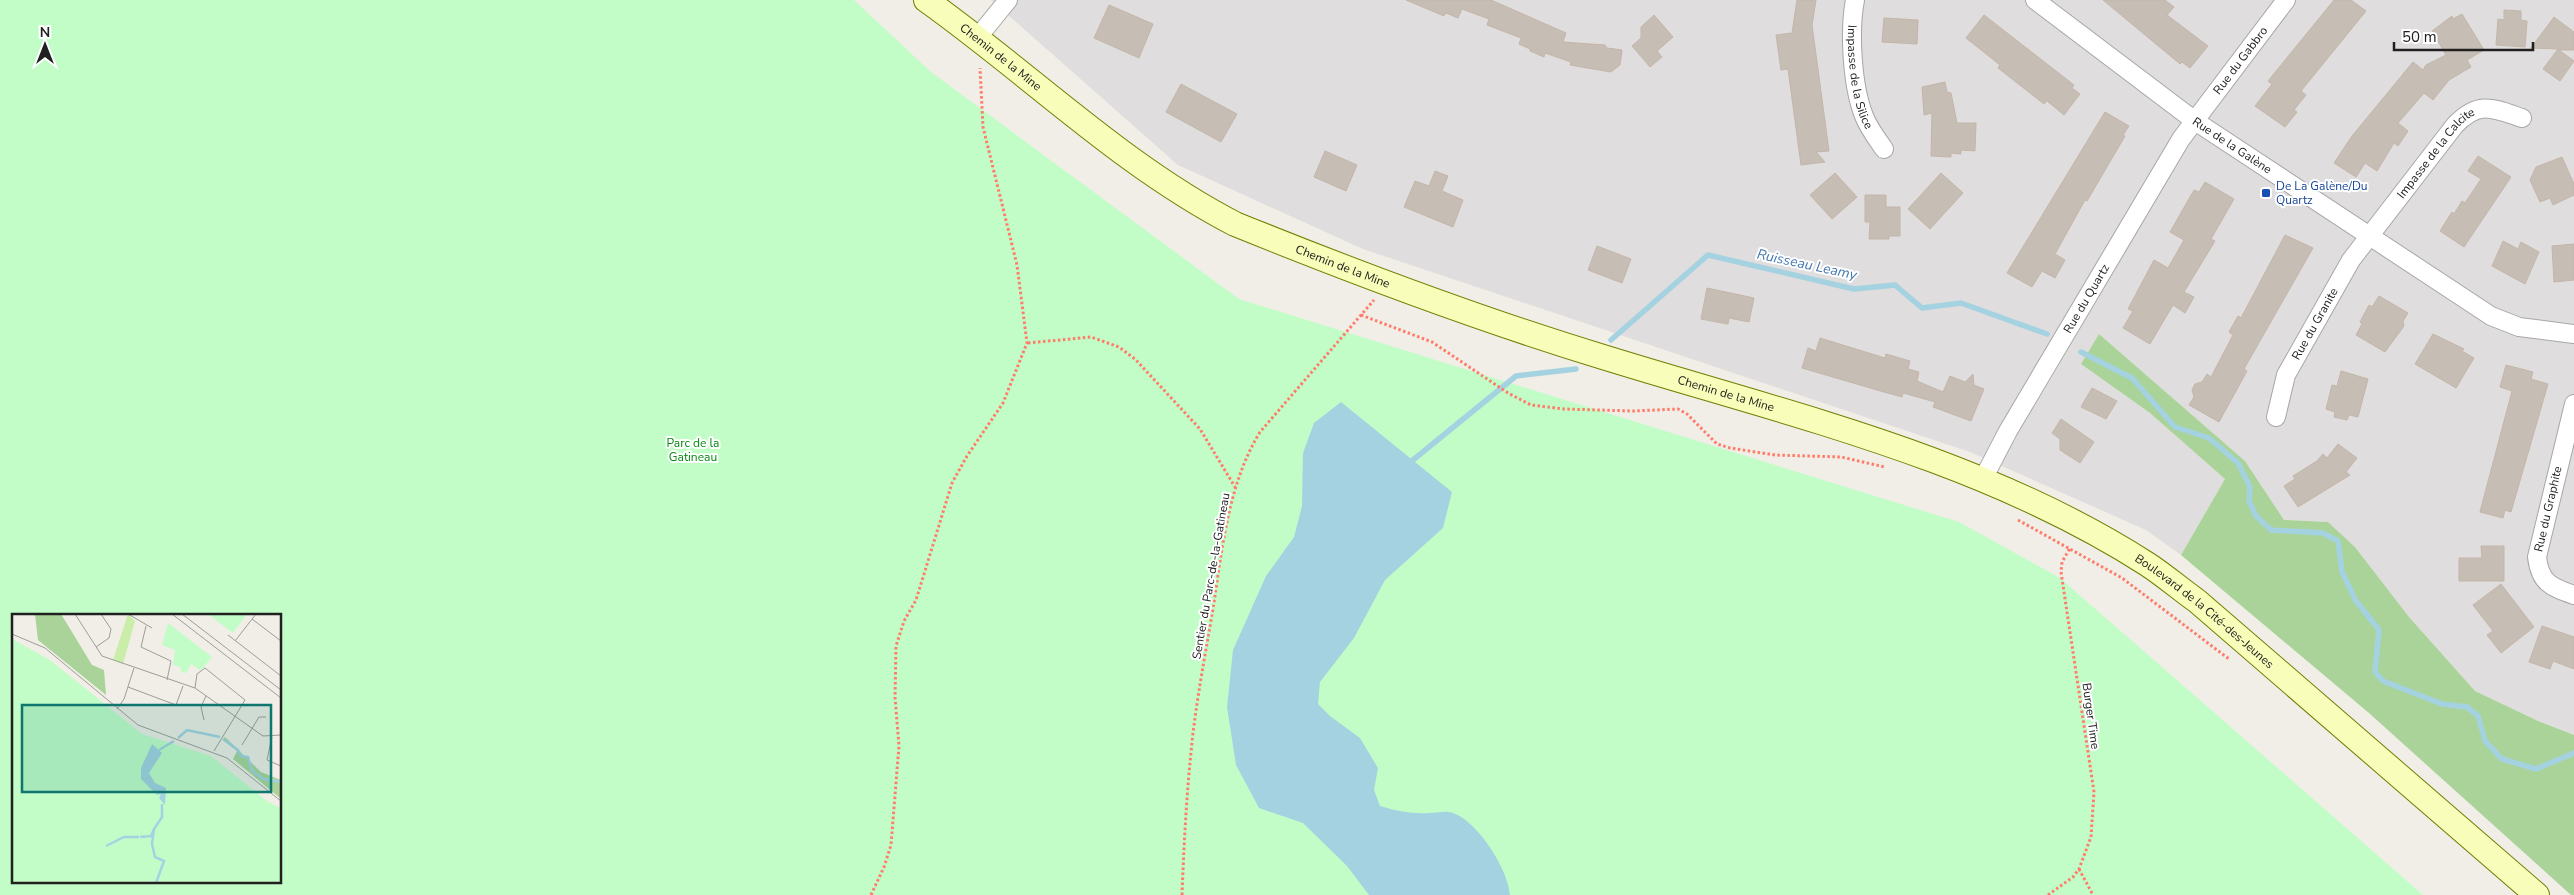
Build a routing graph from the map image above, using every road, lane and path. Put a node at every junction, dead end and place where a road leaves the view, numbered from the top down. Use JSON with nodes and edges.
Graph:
{"nodes":[{"id":1,"x":926,"y":0,"type":"edge"},
{"id":2,"x":1008,"y":0,"type":"edge"},
{"id":3,"x":1855,"y":0,"type":"edge"},
{"id":4,"x":2034,"y":0,"type":"edge"},
{"id":5,"x":2286,"y":0,"type":"edge"},
{"id":6,"x":978,"y":37,"type":"junction"},
{"id":7,"x":2522,"y":118,"type":"dead end"},
{"id":8,"x":2195,"y":121,"type":"junction"},
{"id":9,"x":1884,"y":149,"type":"dead end"},
{"id":10,"x":2367,"y":236,"type":"junction"},
{"id":11,"x":1389,"y":283,"type":"junction"},
{"id":12,"x":1361,"y":315,"type":"junction"},
{"id":13,"x":2574,"y":334,"type":"edge"},
{"id":14,"x":1028,"y":343,"type":"junction"},
{"id":15,"x":2574,"y":404,"type":"edge"},
{"id":16,"x":2276,"y":417,"type":"dead end"},
{"id":17,"x":1816,"y":422,"type":"joint"},
{"id":18,"x":1888,"y":468,"type":"dead end"},
{"id":19,"x":1983,"y":479,"type":"junction"},
{"id":20,"x":1235,"y":488,"type":"junction"},
{"id":21,"x":2009,"y":515,"type":"dead end"},
{"id":22,"x":2082,"y":528,"type":"junction"},
{"id":23,"x":2070,"y":549,"type":"junction"},
{"id":24,"x":2574,"y":596,"type":"edge"},
{"id":25,"x":2233,"y":662,"type":"dead end"},
{"id":26,"x":2079,"y":868,"type":"junction"},
{"id":27,"x":871,"y":895,"type":"edge"},
{"id":28,"x":1182,"y":895,"type":"edge"},
{"id":29,"x":2048,"y":895,"type":"edge"},
{"id":30,"x":2093,"y":895,"type":"edge"},
{"id":31,"x":2537,"y":895,"type":"edge"}],
"edges":[{"from":1,"to":6,"type":"street","name":"Chemin de la Mine"},
{"from":2,"to":6,"type":"street"},
{"from":3,"to":9,"type":"street","name":"Impasse de la Silice"},
{"from":4,"to":8,"type":"street","name":"Rue de la Galène"},
{"from":5,"to":8,"type":"street","name":"Rue du Gabbro"},
{"from":6,"to":11,"type":"street","name":"Chemin de la Mine"},
{"from":6,"to":14,"type":"path"},
{"from":7,"to":10,"type":"street","name":"Impasse de la Calcite"},
{"from":8,"to":10,"type":"street","name":"Rue de la Galène"},
{"from":8,"to":19,"type":"street","name":"Rue du Quartz"},
{"from":10,"to":13,"type":"street","name":"Rue de la Galène"},
{"from":10,"to":16,"type":"street","name":"Rue du Granite"},
{"from":11,"to":12,"type":"path","name":"Sentier du Parc-de-la-Gatineau"},
{"from":11,"to":17,"type":"street","name":"Chemin de la Mine"},
{"from":12,"to":18,"type":"path"},
{"from":12,"to":20,"type":"path","name":"Sentier du Parc-de-la-Gatineau"},
{"from":14,"to":20,"type":"path"},
{"from":14,"to":27,"type":"path"},
{"from":15,"to":24,"type":"street","name":"Rue du Graphite"},
{"from":17,"to":19,"type":"street","name":"Boulevard de la Cité-des-Jeunes"},
{"from":19,"to":22,"type":"street","name":"Boulevard de la Cité-des-Jeunes"},
{"from":20,"to":28,"type":"path","name":"Sentier du Parc-de-la-Gatineau"},
{"from":21,"to":23,"type":"path"},
{"from":22,"to":23,"type":"path","name":"Burger Time"},
{"from":22,"to":31,"type":"street","name":"Boulevard de la Cité-des-Jeunes"},
{"from":23,"to":25,"type":"path"},
{"from":23,"to":26,"type":"path","name":"Burger Time"},
{"from":26,"to":29,"type":"path","name":"Burger Time"},
{"from":26,"to":30,"type":"path"}]}
